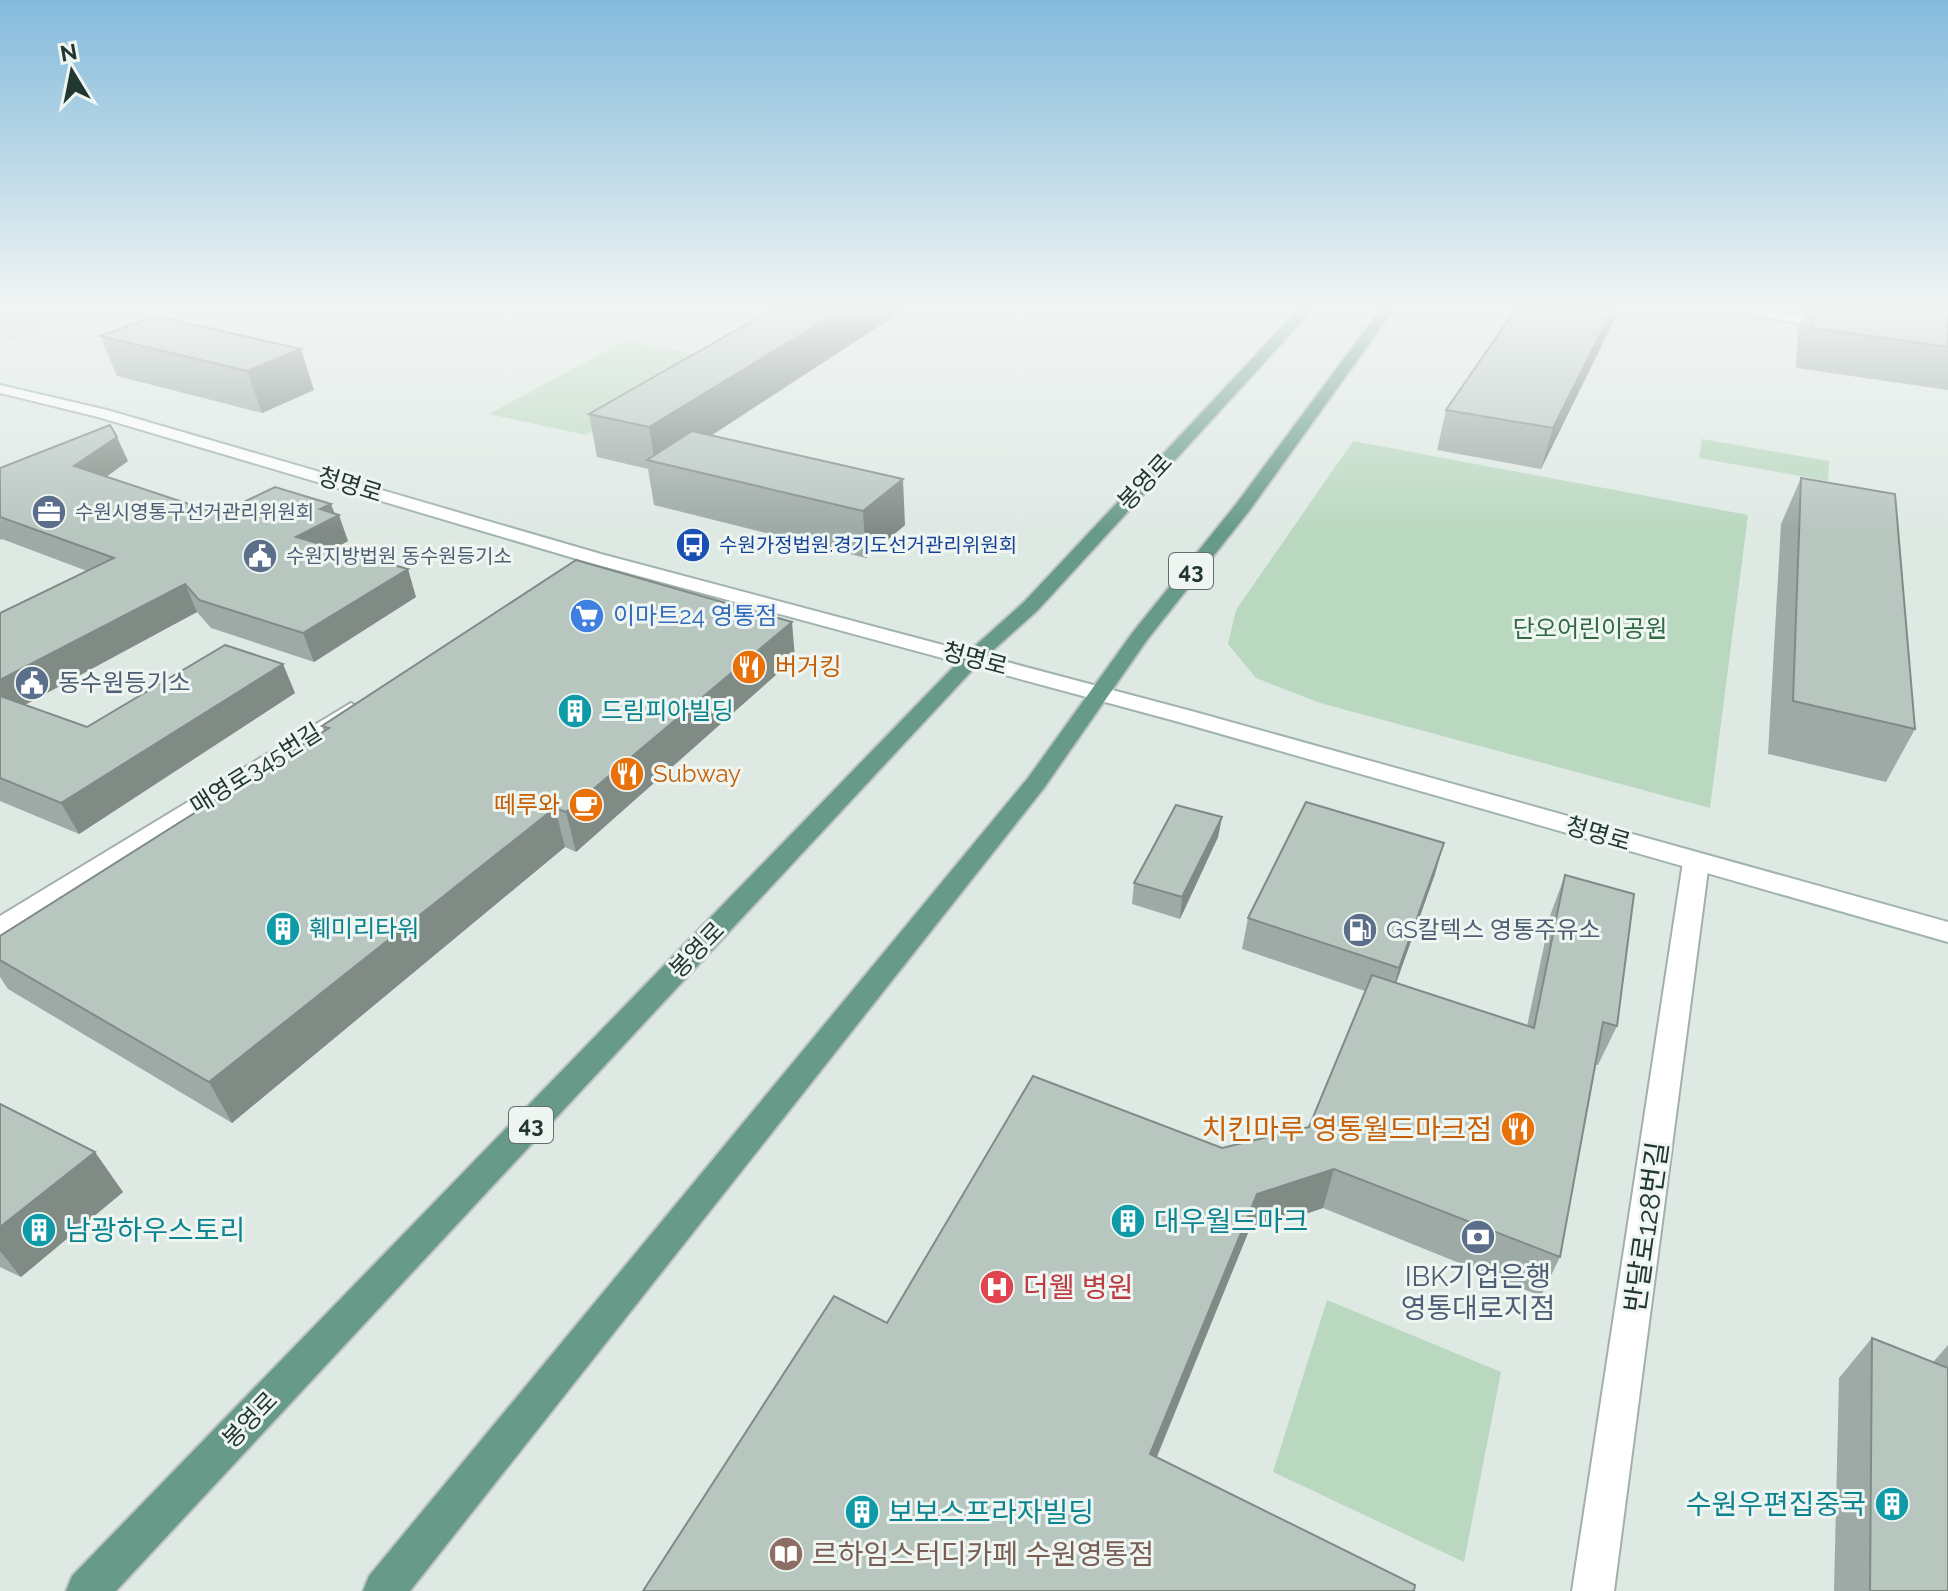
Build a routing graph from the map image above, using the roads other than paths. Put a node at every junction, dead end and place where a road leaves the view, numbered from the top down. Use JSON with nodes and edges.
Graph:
{"nodes":[{"id":1,"x":1237,"y":383,"type":"edge"},
{"id":2,"x":1333,"y":383,"type":"edge"},
{"id":3,"x":0,"y":389,"type":"edge"},
{"id":4,"x":594,"y":558,"type":"junction"},
{"id":5,"x":572,"y":572,"type":"edge"},
{"id":6,"x":973,"y":658,"type":"junction"},
{"id":7,"x":1099,"y":692,"type":"junction"},
{"id":8,"x":376,"y":694,"type":"edge"},
{"id":9,"x":1696,"y":862,"type":"junction"},
{"id":10,"x":0,"y":929,"type":"edge"},
{"id":11,"x":1948,"y":932,"type":"edge"},
{"id":12,"x":87,"y":1591,"type":"edge"},
{"id":13,"x":384,"y":1591,"type":"edge"},
{"id":14,"x":1593,"y":1591,"type":"edge"}],
"edges":[{"from":1,"to":6,"type":"main road","name":"봉영로","number":"43"},
{"from":2,"to":7,"type":"main road","number":"43"},
{"from":3,"to":4,"type":"street","name":"청명로"},
{"from":4,"to":5,"type":"street"},
{"from":4,"to":6,"type":"street","name":"청명로"},
{"from":6,"to":7,"type":"street","name":"청명로"},
{"from":6,"to":12,"type":"main road","name":"봉영로","number":"43"},
{"from":7,"to":9,"type":"street","name":"청명로"},
{"from":7,"to":13,"type":"main road","number":"43"},
{"from":8,"to":10,"type":"street","name":"매영로345번길"},
{"from":9,"to":11,"type":"street","name":"청명로"},
{"from":9,"to":14,"type":"street","name":"반달로128번길"}]}
